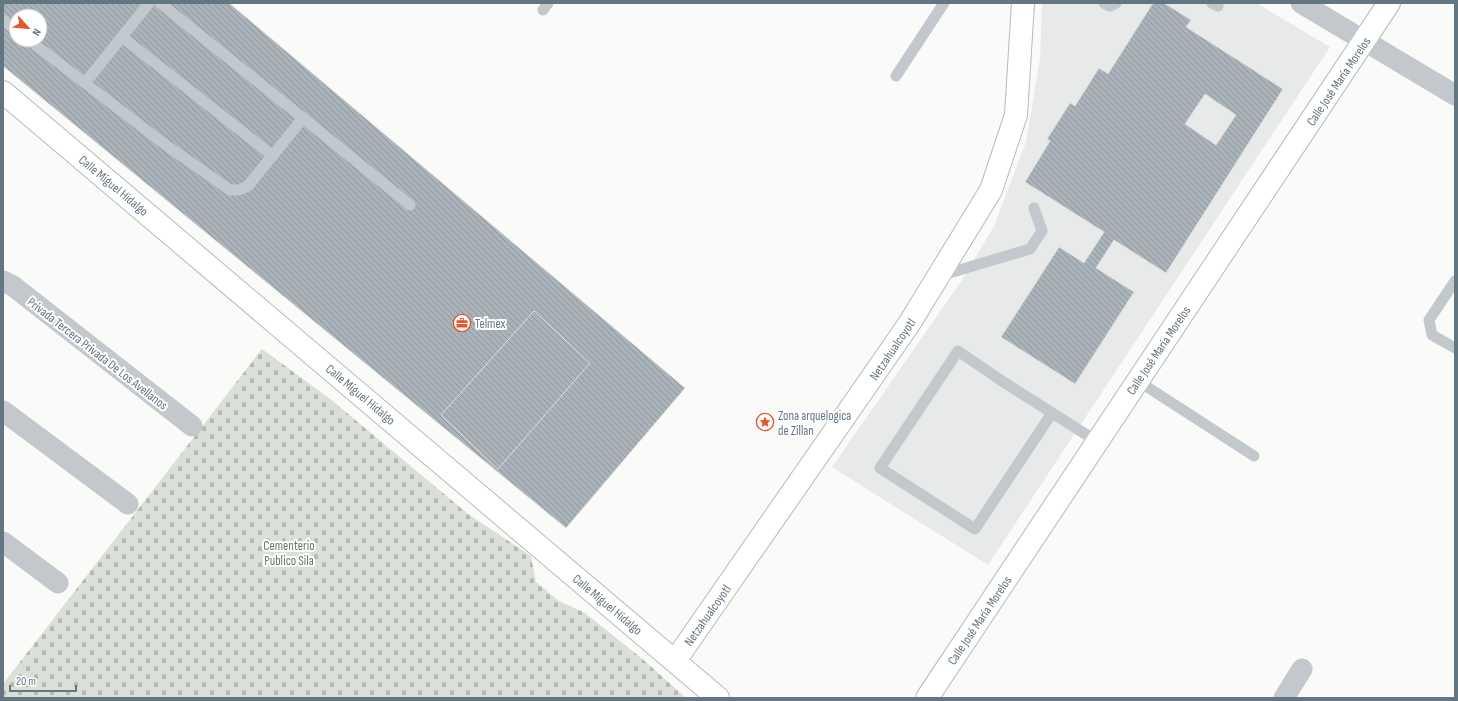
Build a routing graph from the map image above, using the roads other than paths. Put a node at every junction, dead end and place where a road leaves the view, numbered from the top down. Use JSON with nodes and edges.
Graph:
{"nodes":[{"id":1,"x":149,"y":3,"type":"edge"},
{"id":2,"x":160,"y":3,"type":"edge"},
{"id":3,"x":944,"y":3,"type":"edge"},
{"id":4,"x":1023,"y":3,"type":"edge"},
{"id":5,"x":1104,"y":3,"type":"edge"},
{"id":6,"x":1116,"y":3,"type":"edge"},
{"id":7,"x":1301,"y":3,"type":"edge"},
{"id":8,"x":1389,"y":3,"type":"edge"},
{"id":9,"x":122,"y":36,"type":"junction"},
{"id":10,"x":1364,"y":41,"type":"junction"},
{"id":11,"x":39,"y":48,"type":"edge"},
{"id":12,"x":896,"y":76,"type":"dead end"},
{"id":13,"x":85,"y":83,"type":"junction"},
{"id":14,"x":3,"y":92,"type":"edge"},
{"id":15,"x":1455,"y":95,"type":"edge"},
{"id":16,"x":303,"y":118,"type":"junction"},
{"id":17,"x":273,"y":156,"type":"junction"},
{"id":18,"x":410,"y":204,"type":"dead end"},
{"id":19,"x":1034,"y":208,"type":"dead end"},
{"id":20,"x":939,"y":276,"type":"junction"},
{"id":21,"x":3,"y":281,"type":"edge"},
{"id":22,"x":1455,"y":281,"type":"edge"},
{"id":23,"x":1455,"y":348,"type":"edge"},
{"id":24,"x":1138,"y":381,"type":"junction"},
{"id":25,"x":3,"y":411,"type":"edge"},
{"id":26,"x":1052,"y":413,"type":"junction"},
{"id":27,"x":192,"y":426,"type":"dead end"},
{"id":28,"x":1098,"y":442,"type":"junction"},
{"id":29,"x":1254,"y":456,"type":"dead end"},
{"id":30,"x":128,"y":504,"type":"dead end"},
{"id":31,"x":3,"y":542,"type":"edge"},
{"id":32,"x":58,"y":583,"type":"dead end"},
{"id":33,"x":675,"y":660,"type":"junction"},
{"id":34,"x":1302,"y":669,"type":"dead end"},
{"id":35,"x":718,"y":698,"type":"edge"},
{"id":36,"x":927,"y":698,"type":"edge"},
{"id":37,"x":1284,"y":698,"type":"edge"}],
"edges":[{"from":1,"to":9,"type":"lane"},
{"from":2,"to":16,"type":"lane"},
{"from":3,"to":12,"type":"lane"},
{"from":4,"to":20,"type":"street","name":"Netzahualcoyotl"},
{"from":5,"to":6,"type":"lane"},
{"from":7,"to":10,"type":"street"},
{"from":8,"to":10,"type":"street","name":"Calle José María Morelos"},
{"from":9,"to":13,"type":"lane"},
{"from":9,"to":17,"type":"lane"},
{"from":10,"to":15,"type":"street"},
{"from":10,"to":24,"type":"street","name":"Calle José María Morelos"},
{"from":11,"to":13,"type":"lane"},
{"from":13,"to":17,"type":"lane"},
{"from":14,"to":33,"type":"street","name":"Calle Míguel Hidalgo"},
{"from":16,"to":17,"type":"lane"},
{"from":16,"to":18,"type":"lane"},
{"from":19,"to":20,"type":"lane"},
{"from":20,"to":33,"type":"street","name":"Netzahualcoyotl"},
{"from":21,"to":27,"type":"street","name":"Privada Tercera Privada De Los Avellanos"},
{"from":22,"to":23,"type":"lane"},
{"from":24,"to":28,"type":"street","name":"Calle José María Morelos"},
{"from":24,"to":29,"type":"lane"},
{"from":25,"to":30,"type":"street"},
{"from":26,"to":26,"type":"lane"},
{"from":26,"to":28,"type":"lane"},
{"from":28,"to":36,"type":"street","name":"Calle José María Morelos"},
{"from":31,"to":32,"type":"street"},
{"from":33,"to":35,"type":"street","name":"Calle Míguel Hidalgo"},
{"from":34,"to":37,"type":"street"}]}
